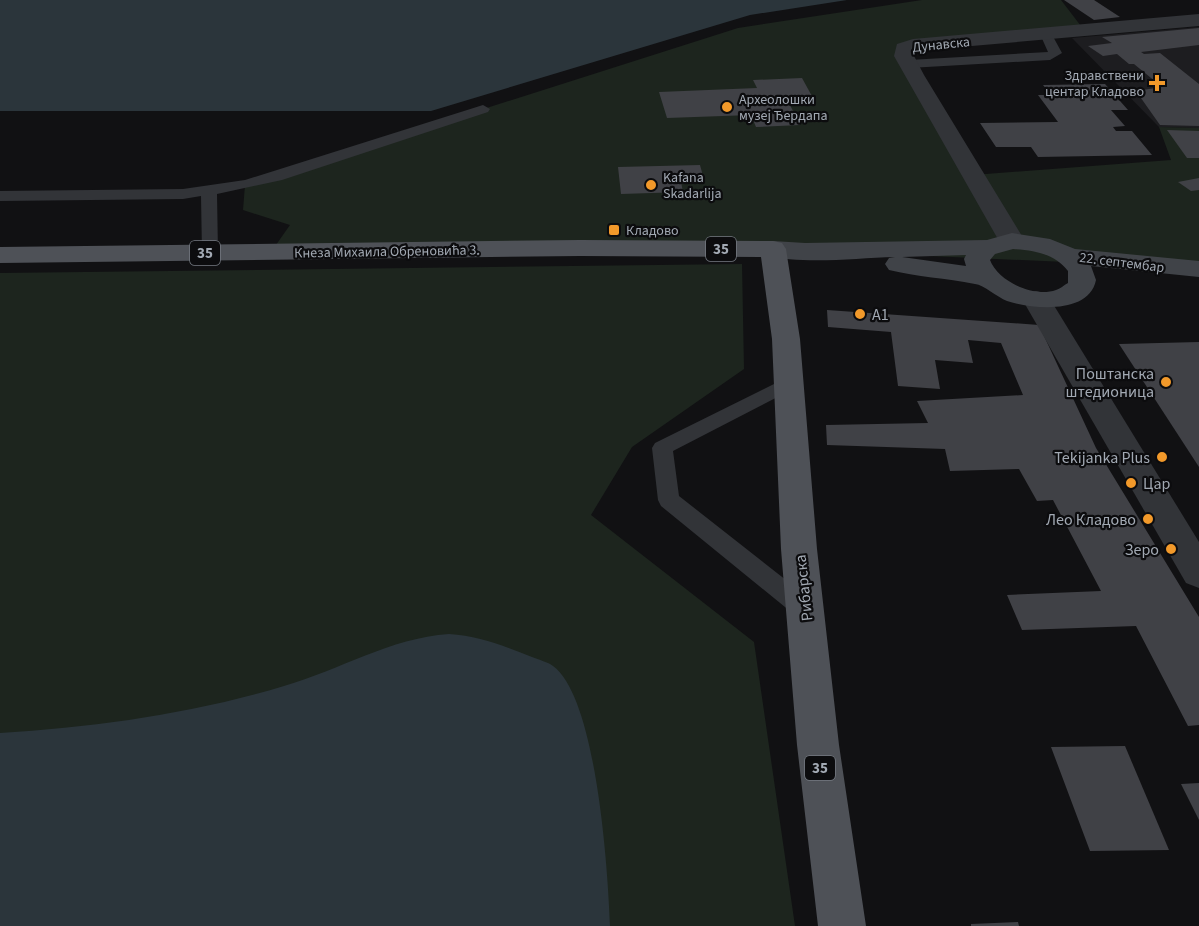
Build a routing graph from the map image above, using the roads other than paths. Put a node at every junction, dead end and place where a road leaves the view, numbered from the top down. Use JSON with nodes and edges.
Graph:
{"nodes":[{"id":1,"x":1199,"y":20,"type":"edge"},
{"id":2,"x":483,"y":109,"type":"dead end"},
{"id":3,"x":209,"y":191,"type":"junction"},
{"id":4,"x":0,"y":196,"type":"edge"},
{"id":5,"x":1012,"y":240,"type":"junction"},
{"id":6,"x":984,"y":247,"type":"junction"},
{"id":7,"x":773,"y":249,"type":"junction"},
{"id":8,"x":805,"y":251,"type":"junction"},
{"id":9,"x":210,"y":253,"type":"junction"},
{"id":10,"x":0,"y":255,"type":"edge"},
{"id":11,"x":1066,"y":255,"type":"junction"},
{"id":12,"x":1188,"y":269,"type":"edge"},
{"id":13,"x":984,"y":277,"type":"junction"},
{"id":14,"x":1083,"y":277,"type":"junction"},
{"id":15,"x":1036,"y":299,"type":"junction"},
{"id":16,"x":788,"y":383,"type":"junction"},
{"id":17,"x":1199,"y":573,"type":"edge"},
{"id":18,"x":805,"y":609,"type":"junction"},
{"id":19,"x":842,"y":926,"type":"edge"}],
"edges":[{"from":1,"to":5,"type":"street","name":"Дунавска"},
{"from":2,"to":3,"type":"lane"},
{"from":3,"to":4,"type":"lane"},
{"from":3,"to":9,"type":"lane"},
{"from":5,"to":6,"type":"main road"},
{"from":5,"to":11,"type":"main road","name":"22. септембар"},
{"from":6,"to":8,"type":"main road"},
{"from":6,"to":13,"type":"main road"},
{"from":7,"to":8,"type":"main road"},
{"from":7,"to":9,"type":"main road","name":"Кнеза Михаила Обреновића 3.","number":"35"},
{"from":7,"to":16,"type":"main road","name":"Рибарска","number":"35"},
{"from":8,"to":13,"type":"main road"},
{"from":9,"to":10,"type":"main road","name":"Кнеза Михаила Обреновића 3.","number":"35"},
{"from":11,"to":12,"type":"main road","name":"22. септембар"},
{"from":11,"to":14,"type":"main road"},
{"from":12,"to":14,"type":"main road","name":"22. септембар"},
{"from":13,"to":15,"type":"main road"},
{"from":14,"to":15,"type":"main road"},
{"from":15,"to":17,"type":"street"},
{"from":16,"to":18,"type":"main road","name":"Рибарска","number":"35"},
{"from":16,"to":18,"type":"lane"},
{"from":18,"to":19,"type":"main road","name":"Рибарска","number":"35"}]}
